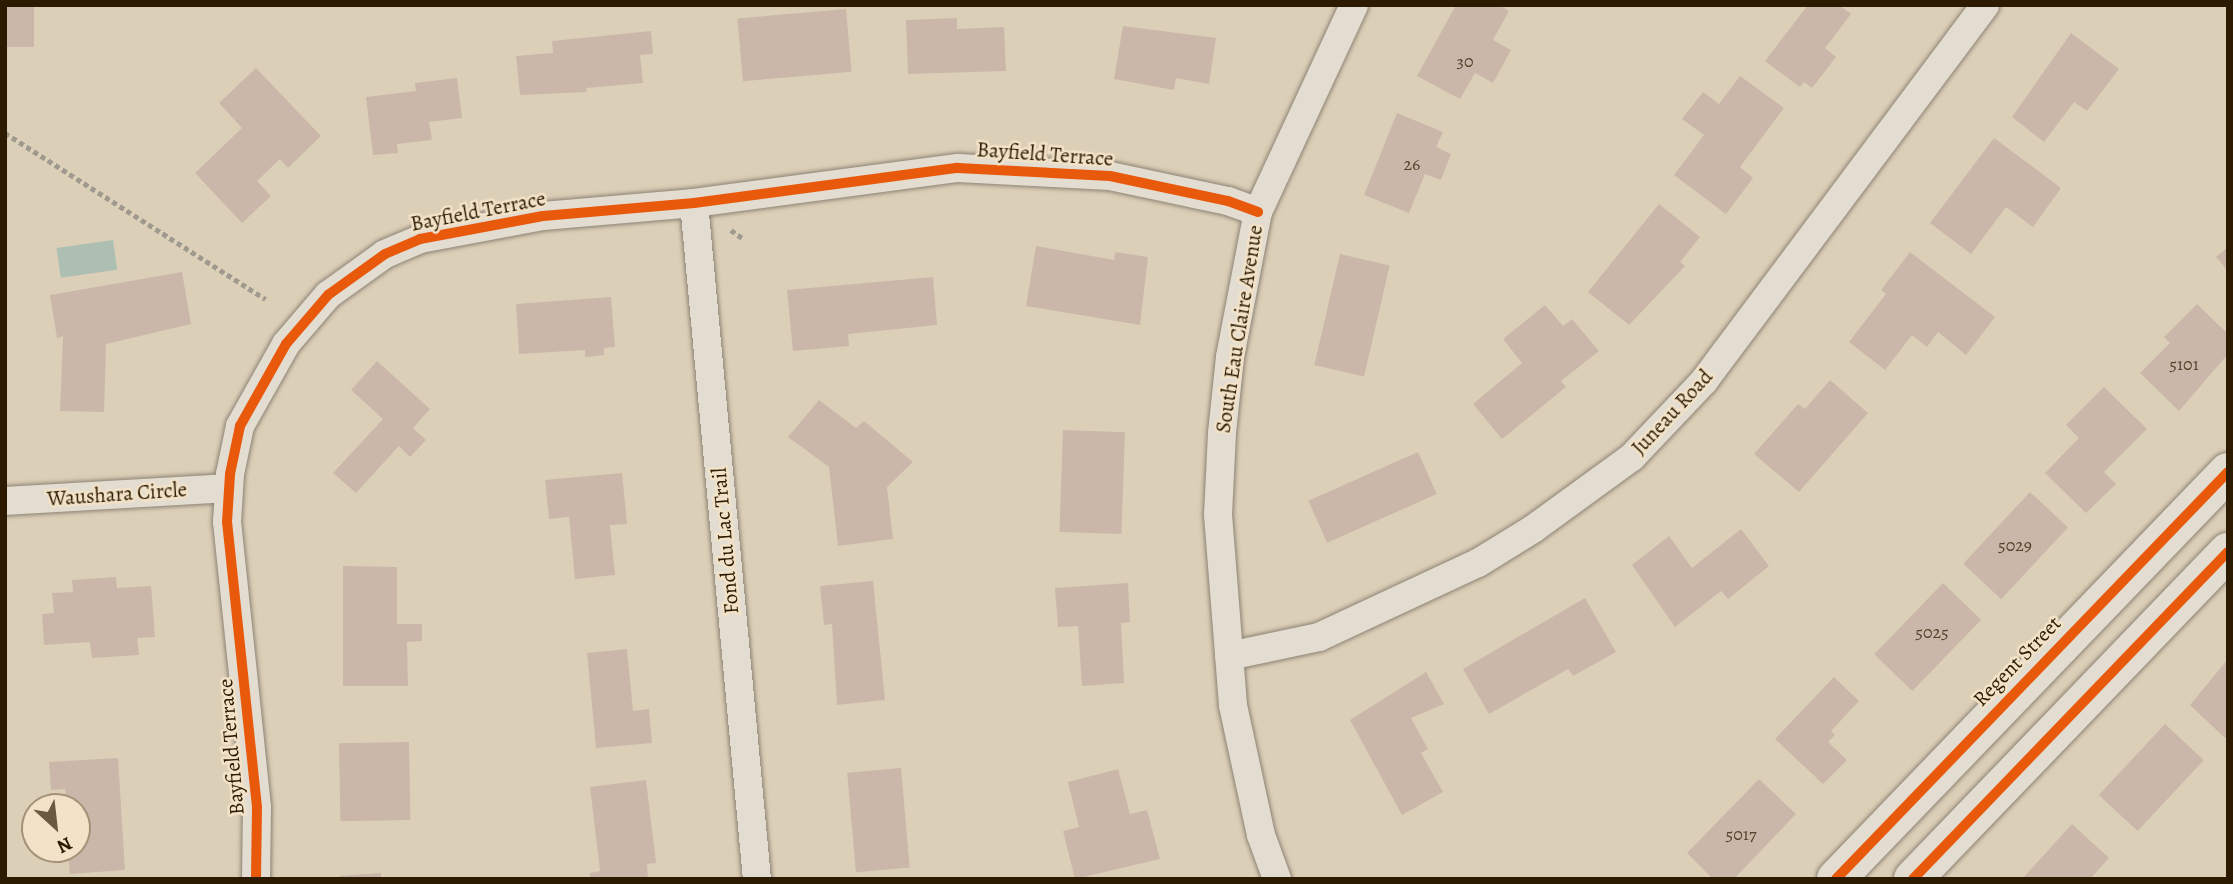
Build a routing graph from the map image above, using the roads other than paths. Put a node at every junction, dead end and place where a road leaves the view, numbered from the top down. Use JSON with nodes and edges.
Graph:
{"nodes":[{"id":1,"x":1354,"y":5,"type":"edge"},
{"id":2,"x":1985,"y":5,"type":"edge"},
{"id":3,"x":694,"y":203,"type":"junction"},
{"id":4,"x":1258,"y":212,"type":"junction"},
{"id":5,"x":2228,"y":472,"type":"edge"},
{"id":6,"x":229,"y":488,"type":"junction"},
{"id":7,"x":5,"y":501,"type":"edge"},
{"id":8,"x":2228,"y":552,"type":"edge"},
{"id":9,"x":1229,"y":656,"type":"junction"},
{"id":10,"x":256,"y":879,"type":"edge"},
{"id":11,"x":757,"y":879,"type":"edge"},
{"id":12,"x":1277,"y":879,"type":"edge"},
{"id":13,"x":1836,"y":879,"type":"edge"},
{"id":14,"x":1913,"y":879,"type":"edge"}],
"edges":[{"from":1,"to":4,"type":"street","name":"South Eau Claire Avenue"},
{"from":2,"to":9,"type":"street","name":"Juneau Road"},
{"from":3,"to":4,"type":"street","name":"Bayfield Terrace"},
{"from":3,"to":6,"type":"street","name":"Bayfield Terrace"},
{"from":3,"to":11,"type":"street","name":"Fond du Lac Trail"},
{"from":4,"to":9,"type":"street","name":"South Eau Claire Avenue"},
{"from":5,"to":13,"type":"street","name":"Regent Street"},
{"from":6,"to":7,"type":"street","name":"Waushara Circle"},
{"from":6,"to":10,"type":"street","name":"Bayfield Terrace"},
{"from":8,"to":14,"type":"street"},
{"from":9,"to":12,"type":"street","name":"South Eau Claire Avenue"}]}
